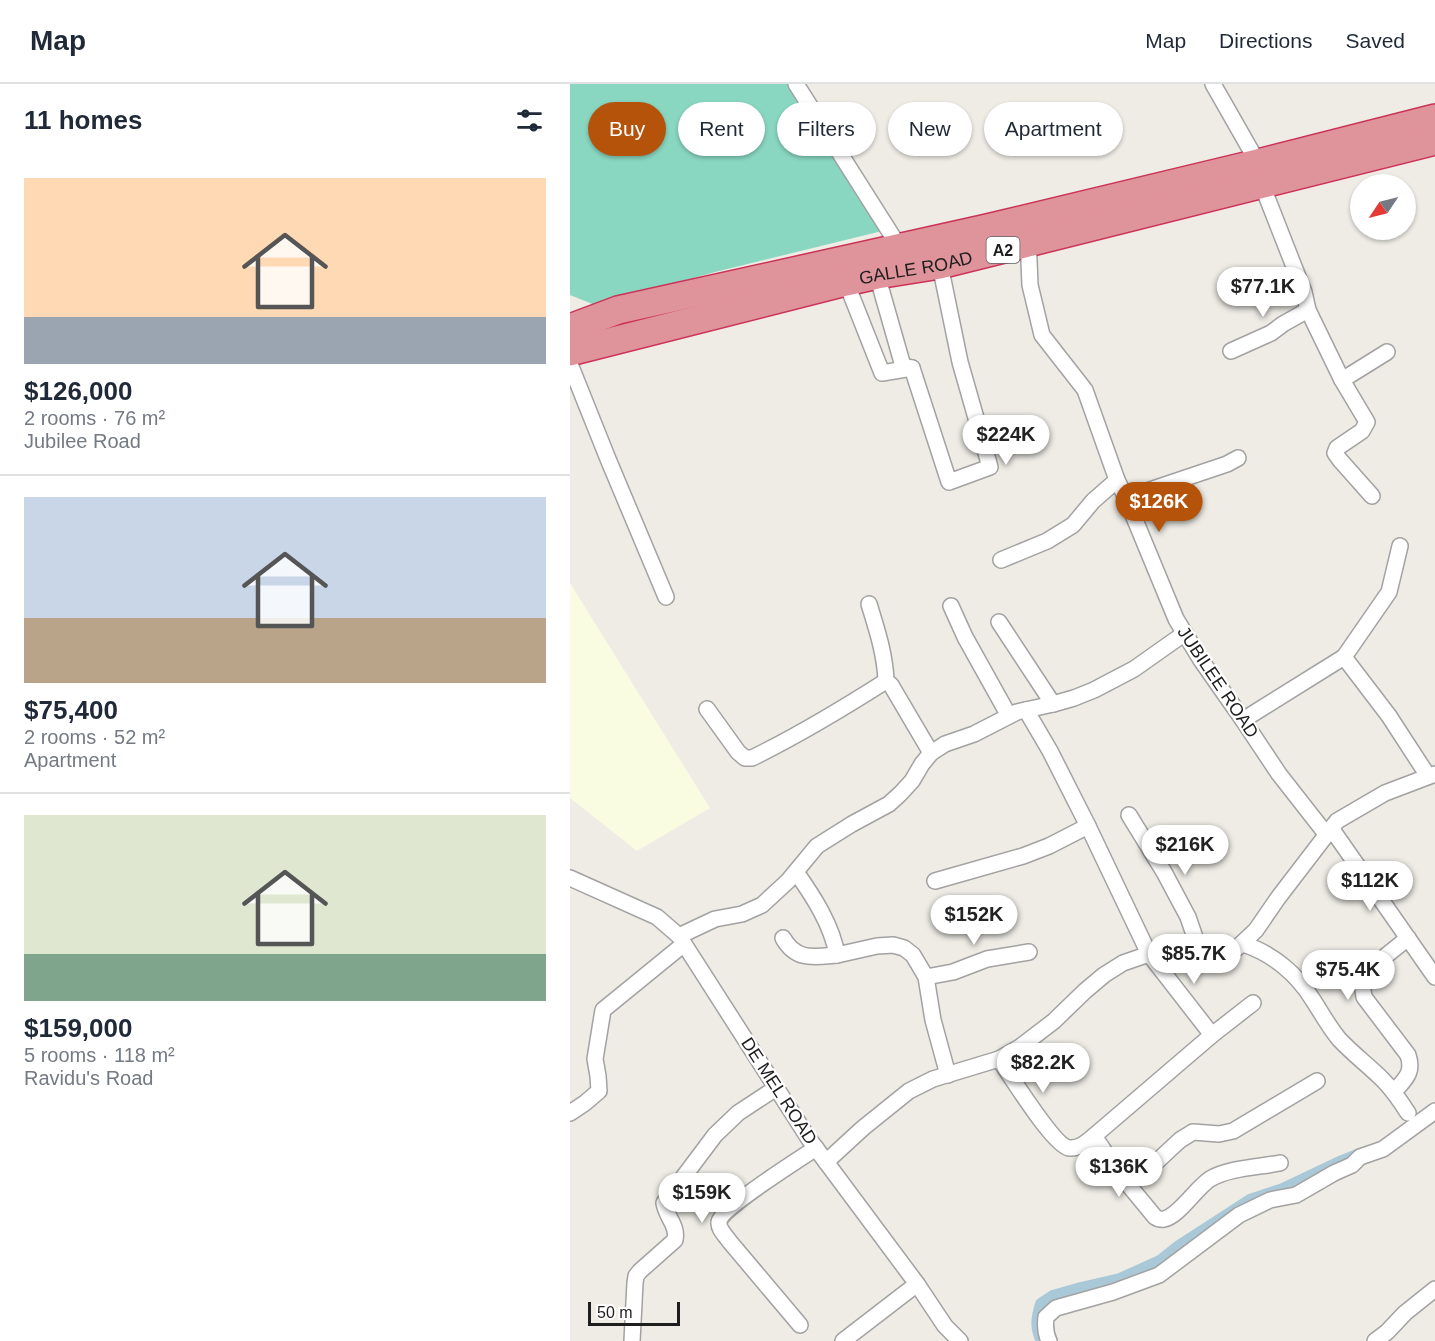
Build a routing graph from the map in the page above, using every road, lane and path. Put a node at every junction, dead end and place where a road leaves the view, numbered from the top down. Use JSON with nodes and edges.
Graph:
{"nodes":[{"id":1,"x":796,"y":84,"type":"edge"},
{"id":2,"x":1213,"y":84,"type":"edge"},
{"id":3,"x":1435,"y":118,"type":"edge"},
{"id":4,"x":1435,"y":141,"type":"edge"},
{"id":5,"x":1260,"y":174,"type":"junction"},
{"id":6,"x":1027,"y":231,"type":"junction"},
{"id":7,"x":900,"y":248,"type":"junction"},
{"id":8,"x":940,"y":265,"type":"junction"},
{"id":9,"x":859,"y":274,"type":"junction"},
{"id":10,"x":1308,"y":310,"type":"junction"},
{"id":11,"x":570,"y":328,"type":"edge"},
{"id":12,"x":1231,"y":351,"type":"dead end"},
{"id":13,"x":570,"y":352,"type":"edge"},
{"id":14,"x":1387,"y":352,"type":"dead end"},
{"id":15,"x":570,"y":363,"type":"edge"},
{"id":16,"x":912,"y":368,"type":"junction"},
{"id":17,"x":1342,"y":380,"type":"junction"},
{"id":18,"x":1238,"y":458,"type":"dead end"},
{"id":19,"x":1117,"y":480,"type":"junction"},
{"id":20,"x":1372,"y":496,"type":"dead end"},
{"id":21,"x":1126,"y":498,"type":"junction"},
{"id":22,"x":1400,"y":546,"type":"dead end"},
{"id":23,"x":1001,"y":560,"type":"dead end"},
{"id":24,"x":666,"y":597,"type":"dead end"},
{"id":25,"x":869,"y":604,"type":"dead end"},
{"id":26,"x":951,"y":606,"type":"dead end"},
{"id":27,"x":999,"y":622,"type":"dead end"},
{"id":28,"x":1185,"y":633,"type":"junction"},
{"id":29,"x":1344,"y":657,"type":"junction"},
{"id":30,"x":886,"y":681,"type":"junction"},
{"id":31,"x":1053,"y":704,"type":"junction"},
{"id":32,"x":706,"y":709,"type":"dead end"},
{"id":33,"x":1026,"y":710,"type":"junction"},
{"id":34,"x":1009,"y":716,"type":"junction"},
{"id":35,"x":1243,"y":720,"type":"junction"},
{"id":36,"x":931,"y":753,"type":"junction"},
{"id":37,"x":1432,"y":775,"type":"edge"},
{"id":38,"x":1129,"y":815,"type":"dead end"},
{"id":39,"x":1088,"y":826,"type":"junction"},
{"id":40,"x":1329,"y":831,"type":"junction"},
{"id":41,"x":796,"y":872,"type":"junction"},
{"id":42,"x":570,"y":878,"type":"edge"},
{"id":43,"x":935,"y":881,"type":"dead end"},
{"id":44,"x":783,"y":938,"type":"dead end"},
{"id":45,"x":1408,"y":938,"type":"junction"},
{"id":46,"x":682,"y":940,"type":"junction"},
{"id":47,"x":1243,"y":944,"type":"junction"},
{"id":48,"x":1029,"y":952,"type":"dead end"},
{"id":49,"x":1149,"y":954,"type":"junction"},
{"id":50,"x":837,"y":955,"type":"junction"},
{"id":51,"x":1201,"y":955,"type":"junction"},
{"id":52,"x":1435,"y":977,"type":"edge"},
{"id":53,"x":926,"y":978,"type":"junction"},
{"id":54,"x":1253,"y":1003,"type":"dead end"},
{"id":55,"x":1212,"y":1035,"type":"junction"},
{"id":56,"x":999,"y":1059,"type":"junction"},
{"id":57,"x":948,"y":1075,"type":"junction"},
{"id":58,"x":1317,"y":1081,"type":"dead end"},
{"id":59,"x":776,"y":1088,"type":"junction"},
{"id":60,"x":1394,"y":1092,"type":"junction"},
{"id":61,"x":1435,"y":1111,"type":"edge"},
{"id":62,"x":570,"y":1113,"type":"edge"},
{"id":63,"x":1408,"y":1113,"type":"dead end"},
{"id":64,"x":1094,"y":1136,"type":"junction"},
{"id":65,"x":816,"y":1148,"type":"junction"},
{"id":66,"x":826,"y":1162,"type":"junction"},
{"id":67,"x":1280,"y":1163,"type":"dead end"},
{"id":68,"x":1122,"y":1177,"type":"junction"},
{"id":69,"x":917,"y":1284,"type":"junction"},
{"id":70,"x":1435,"y":1290,"type":"edge"},
{"id":71,"x":800,"y":1325,"type":"dead end"},
{"id":72,"x":860,"y":1335,"type":"edge"},
{"id":73,"x":632,"y":1341,"type":"edge"},
{"id":74,"x":843,"y":1341,"type":"edge"},
{"id":75,"x":960,"y":1341,"type":"edge"},
{"id":76,"x":1049,"y":1341,"type":"edge"},
{"id":77,"x":1375,"y":1341,"type":"edge"}],
"edges":[{"from":1,"to":7,"type":"street"},
{"from":2,"to":5,"type":"street"},
{"from":3,"to":5,"type":"highway","name":"GALLE ROAD","number":"A2"},
{"from":4,"to":5,"type":"highway","name":"GALLE ROAD","number":"A2"},
{"from":5,"to":6,"type":"highway","name":"GALLE ROAD","number":"A2"},
{"from":5,"to":10,"type":"street"},
{"from":6,"to":7,"type":"highway","name":"GALLE ROAD","number":"A2"},
{"from":6,"to":8,"type":"highway","name":"GALLE ROAD","number":"A2"},
{"from":6,"to":19,"type":"street","name":"JUBILEE ROAD"},
{"from":7,"to":9,"type":"highway","name":"GALLE ROAD","number":"A2"},
{"from":8,"to":9,"type":"highway","name":"GALLE ROAD","number":"A2"},
{"from":8,"to":16,"type":"street"},
{"from":9,"to":11,"type":"highway","name":"GALLE ROAD","number":"A2"},
{"from":9,"to":13,"type":"highway","name":"GALLE ROAD","number":"A2"},
{"from":9,"to":16,"type":"street"},
{"from":9,"to":16,"type":"street"},
{"from":10,"to":12,"type":"street"},
{"from":10,"to":17,"type":"street"},
{"from":14,"to":17,"type":"street"},
{"from":15,"to":24,"type":"street"},
{"from":17,"to":20,"type":"street"},
{"from":18,"to":21,"type":"street"},
{"from":19,"to":21,"type":"street","name":"JUBILEE ROAD"},
{"from":19,"to":23,"type":"street"},
{"from":21,"to":28,"type":"street","name":"JUBILEE ROAD"},
{"from":22,"to":29,"type":"street"},
{"from":25,"to":30,"type":"street"},
{"from":26,"to":34,"type":"street"},
{"from":27,"to":31,"type":"street"},
{"from":28,"to":31,"type":"street"},
{"from":28,"to":35,"type":"street","name":"JUBILEE ROAD"},
{"from":29,"to":35,"type":"street"},
{"from":29,"to":37,"type":"street"},
{"from":30,"to":32,"type":"street"},
{"from":30,"to":36,"type":"street"},
{"from":31,"to":33,"type":"street"},
{"from":33,"to":34,"type":"street"},
{"from":33,"to":39,"type":"street"},
{"from":34,"to":36,"type":"street"},
{"from":35,"to":40,"type":"street","name":"JUBILEE ROAD"},
{"from":36,"to":41,"type":"street"},
{"from":37,"to":40,"type":"street"},
{"from":38,"to":51,"type":"street"},
{"from":39,"to":43,"type":"street"},
{"from":39,"to":49,"type":"street"},
{"from":40,"to":45,"type":"street","name":"JUBILEE ROAD"},
{"from":40,"to":47,"type":"street"},
{"from":41,"to":46,"type":"street"},
{"from":41,"to":50,"type":"street"},
{"from":42,"to":46,"type":"street","name":"DE MEL ROAD"},
{"from":44,"to":50,"type":"street"},
{"from":45,"to":52,"type":"street","name":"JUBILEE ROAD"},
{"from":45,"to":60,"type":"street"},
{"from":46,"to":59,"type":"street","name":"DE MEL ROAD"},
{"from":46,"to":62,"type":"street"},
{"from":47,"to":51,"type":"street"},
{"from":47,"to":60,"type":"street"},
{"from":48,"to":53,"type":"street"},
{"from":49,"to":51,"type":"street"},
{"from":49,"to":55,"type":"street"},
{"from":49,"to":56,"type":"street"},
{"from":50,"to":53,"type":"street"},
{"from":53,"to":57,"type":"street"},
{"from":54,"to":55,"type":"street"},
{"from":55,"to":64,"type":"street"},
{"from":56,"to":57,"type":"street"},
{"from":56,"to":64,"type":"street"},
{"from":57,"to":66,"type":"street"},
{"from":58,"to":68,"type":"street"},
{"from":59,"to":65,"type":"street","name":"DE MEL ROAD"},
{"from":59,"to":73,"type":"street"},
{"from":60,"to":63,"type":"street"},
{"from":61,"to":76,"type":"street"},
{"from":64,"to":68,"type":"street"},
{"from":65,"to":66,"type":"street","name":"DE MEL ROAD"},
{"from":65,"to":71,"type":"street"},
{"from":66,"to":69,"type":"street","name":"DE MEL ROAD"},
{"from":67,"to":68,"type":"street"},
{"from":69,"to":72,"type":"street"},
{"from":69,"to":75,"type":"street","name":"DE MEL ROAD"},
{"from":70,"to":77,"type":"street"},
{"from":72,"to":74,"type":"street"}]}
